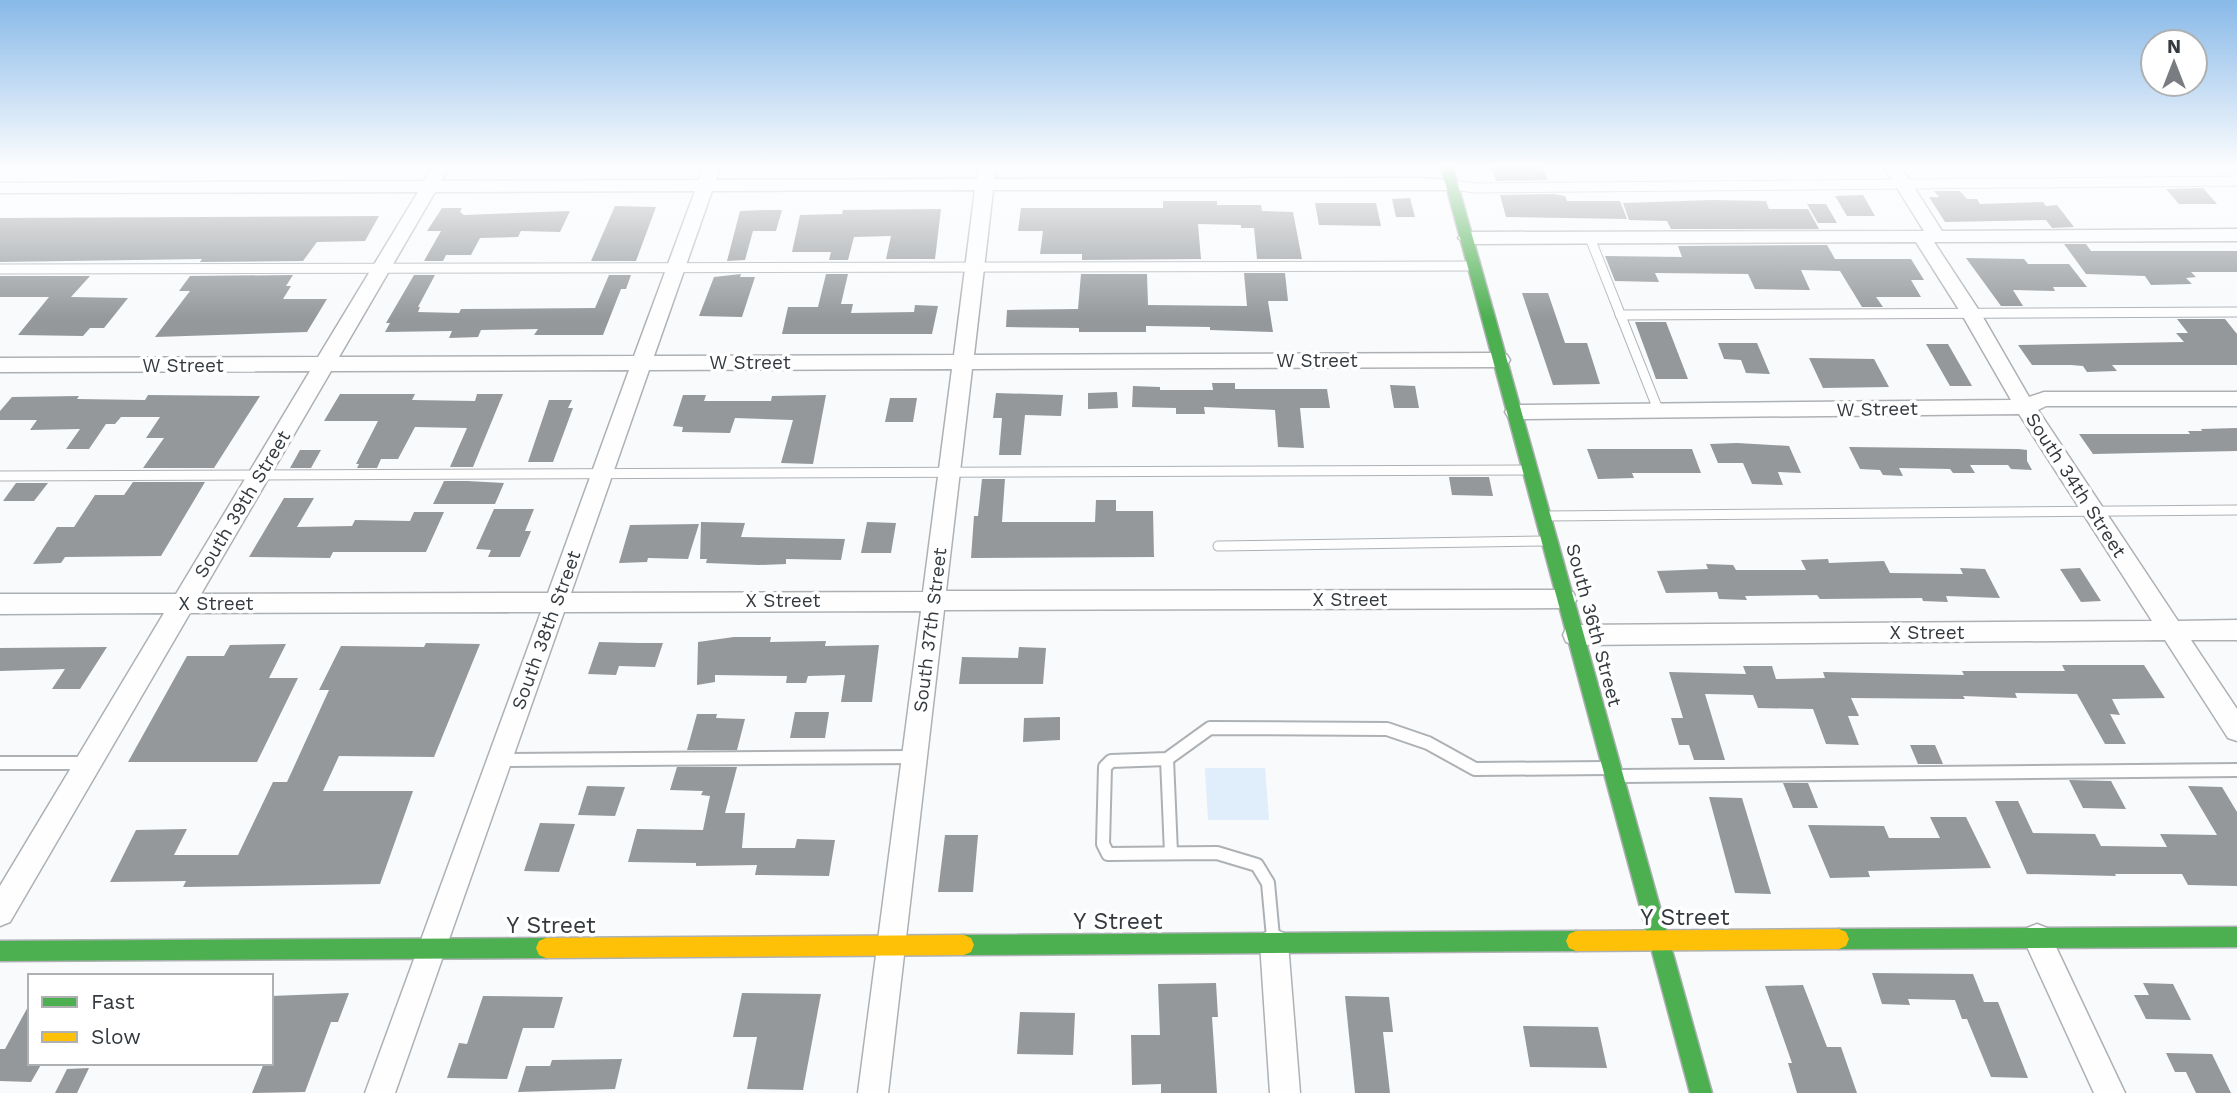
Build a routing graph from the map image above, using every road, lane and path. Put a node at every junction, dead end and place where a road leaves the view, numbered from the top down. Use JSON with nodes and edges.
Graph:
{"nodes":[{"id":1,"x":410,"y":218,"type":"edge"},
{"id":2,"x":694,"y":218,"type":"edge"},
{"id":3,"x":981,"y":218,"type":"edge"},
{"id":4,"x":1461,"y":218,"type":"edge"},
{"id":5,"x":1920,"y":218,"type":"edge"},
{"id":6,"x":2237,"y":235,"type":"edge"},
{"id":7,"x":1929,"y":236,"type":"junction"},
{"id":8,"x":1467,"y":238,"type":"junction"},
{"id":9,"x":1590,"y":238,"type":"junction"},
{"id":10,"x":676,"y":267,"type":"junction"},
{"id":11,"x":975,"y":267,"type":"junction"},
{"id":12,"x":1475,"y":267,"type":"junction"},
{"id":13,"x":379,"y":268,"type":"junction"},
{"id":14,"x":0,"y":269,"type":"edge"},
{"id":15,"x":1970,"y":312,"type":"junction"},
{"id":16,"x":2237,"y":312,"type":"edge"},
{"id":17,"x":1620,"y":315,"type":"junction"},
{"id":18,"x":1500,"y":359,"type":"junction"},
{"id":19,"x":964,"y":361,"type":"junction"},
{"id":20,"x":640,"y":363,"type":"junction"},
{"id":21,"x":324,"y":364,"type":"junction"},
{"id":22,"x":0,"y":365,"type":"edge"},
{"id":23,"x":2237,"y":399,"type":"edge"},
{"id":24,"x":2025,"y":407,"type":"junction"},
{"id":25,"x":1515,"y":412,"type":"junction"},
{"id":26,"x":1659,"y":412,"type":"junction"},
{"id":27,"x":1531,"y":470,"type":"junction"},
{"id":28,"x":950,"y":471,"type":"junction"},
{"id":29,"x":601,"y":474,"type":"junction"},
{"id":30,"x":259,"y":475,"type":"junction"},
{"id":31,"x":0,"y":476,"type":"edge"},
{"id":32,"x":2092,"y":510,"type":"junction"},
{"id":33,"x":2237,"y":510,"type":"edge"},
{"id":34,"x":1543,"y":516,"type":"junction"},
{"id":35,"x":1550,"y":541,"type":"junction"},
{"id":36,"x":1218,"y":546,"type":"dead end"},
{"id":37,"x":1565,"y":599,"type":"junction"},
{"id":38,"x":934,"y":600,"type":"junction"},
{"id":39,"x":557,"y":602,"type":"junction"},
{"id":40,"x":183,"y":603,"type":"junction"},
{"id":41,"x":0,"y":604,"type":"edge"},
{"id":42,"x":2237,"y":630,"type":"edge"},
{"id":43,"x":2173,"y":631,"type":"junction"},
{"id":44,"x":1575,"y":635,"type":"junction"},
{"id":45,"x":2237,"y":730,"type":"edge"},
{"id":46,"x":915,"y":757,"type":"junction"},
{"id":47,"x":1167,"y":758,"type":"junction"},
{"id":48,"x":499,"y":760,"type":"junction"},
{"id":49,"x":88,"y":762,"type":"junction"},
{"id":50,"x":0,"y":763,"type":"edge"},
{"id":51,"x":2237,"y":770,"type":"edge"},
{"id":52,"x":1613,"y":772,"type":"junction"},
{"id":53,"x":1171,"y":853,"type":"junction"},
{"id":54,"x":0,"y":912,"type":"edge"},
{"id":55,"x":2237,"y":937,"type":"edge"},
{"id":56,"x":2037,"y":938,"type":"junction"},
{"id":57,"x":1659,"y":939,"type":"junction"},
{"id":58,"x":1274,"y":943,"type":"junction"},
{"id":59,"x":891,"y":946,"type":"junction"},
{"id":60,"x":432,"y":948,"type":"junction"},
{"id":61,"x":0,"y":951,"type":"edge"},
{"id":62,"x":380,"y":1093,"type":"edge"},
{"id":63,"x":873,"y":1093,"type":"edge"},
{"id":64,"x":1285,"y":1093,"type":"edge"},
{"id":65,"x":1701,"y":1093,"type":"edge"},
{"id":66,"x":2110,"y":1093,"type":"edge"}],
"edges":[{"from":1,"to":13,"type":"street","name":"South 39th Street"},
{"from":2,"to":10,"type":"street","name":"South 38th Street"},
{"from":3,"to":11,"type":"street","name":"South 37th Street"},
{"from":4,"to":8,"type":"street","name":"South 36th Street"},
{"from":5,"to":7,"type":"street","name":"South 34th Street"},
{"from":6,"to":7,"type":"street"},
{"from":7,"to":9,"type":"street"},
{"from":7,"to":15,"type":"street","name":"South 34th Street"},
{"from":8,"to":9,"type":"street"},
{"from":8,"to":12,"type":"street","name":"South 36th Street"},
{"from":9,"to":17,"type":"lane"},
{"from":10,"to":11,"type":"lane"},
{"from":10,"to":13,"type":"lane"},
{"from":10,"to":20,"type":"street","name":"South 38th Street"},
{"from":11,"to":12,"type":"lane"},
{"from":11,"to":19,"type":"street","name":"South 37th Street"},
{"from":12,"to":18,"type":"street","name":"South 36th Street"},
{"from":13,"to":14,"type":"lane"},
{"from":13,"to":21,"type":"street","name":"South 39th Street"},
{"from":15,"to":16,"type":"lane"},
{"from":15,"to":17,"type":"lane"},
{"from":15,"to":24,"type":"street","name":"South 34th Street"},
{"from":17,"to":26,"type":"lane"},
{"from":18,"to":19,"type":"street","name":"W Street"},
{"from":18,"to":25,"type":"street","name":"South 36th Street"},
{"from":19,"to":20,"type":"street","name":"W Street"},
{"from":19,"to":28,"type":"street","name":"South 37th Street"},
{"from":20,"to":21,"type":"street","name":"W Street"},
{"from":20,"to":29,"type":"street","name":"South 38th Street"},
{"from":21,"to":22,"type":"street","name":"W Street"},
{"from":21,"to":30,"type":"street","name":"South 39th Street"},
{"from":23,"to":24,"type":"street","name":"W Street"},
{"from":24,"to":26,"type":"street","name":"W Street"},
{"from":24,"to":32,"type":"street","name":"South 34th Street"},
{"from":25,"to":26,"type":"street","name":"W Street"},
{"from":25,"to":27,"type":"street","name":"South 36th Street"},
{"from":27,"to":28,"type":"lane"},
{"from":27,"to":34,"type":"street","name":"South 36th Street"},
{"from":28,"to":29,"type":"lane"},
{"from":28,"to":38,"type":"street","name":"South 37th Street"},
{"from":29,"to":30,"type":"lane"},
{"from":29,"to":39,"type":"street","name":"South 38th Street"},
{"from":30,"to":31,"type":"lane"},
{"from":30,"to":40,"type":"street","name":"South 39th Street"},
{"from":32,"to":33,"type":"lane"},
{"from":32,"to":34,"type":"lane"},
{"from":32,"to":43,"type":"street","name":"South 34th Street"},
{"from":34,"to":35,"type":"street","name":"South 36th Street"},
{"from":35,"to":36,"type":"lane"},
{"from":35,"to":37,"type":"street","name":"South 36th Street"},
{"from":37,"to":38,"type":"street","name":"X Street"},
{"from":37,"to":44,"type":"street","name":"South 36th Street"},
{"from":38,"to":39,"type":"street","name":"X Street"},
{"from":38,"to":46,"type":"street","name":"South 37th Street"},
{"from":39,"to":40,"type":"street","name":"X Street"},
{"from":39,"to":48,"type":"street","name":"South 38th Street"},
{"from":40,"to":41,"type":"street","name":"X Street"},
{"from":40,"to":49,"type":"street","name":"South 39th Street"},
{"from":42,"to":43,"type":"street","name":"X Street"},
{"from":43,"to":44,"type":"street","name":"X Street"},
{"from":43,"to":45,"type":"street","name":"South 34th Street"},
{"from":44,"to":52,"type":"street","name":"South 36th Street"},
{"from":46,"to":48,"type":"lane"},
{"from":46,"to":59,"type":"street","name":"South 37th Street"},
{"from":47,"to":52,"type":"lane"},
{"from":47,"to":53,"type":"lane"},
{"from":47,"to":53,"type":"lane"},
{"from":48,"to":60,"type":"street","name":"South 38th Street"},
{"from":49,"to":50,"type":"lane"},
{"from":49,"to":54,"type":"street","name":"South 39th Street"},
{"from":51,"to":52,"type":"lane"},
{"from":52,"to":57,"type":"street","name":"South 36th Street"},
{"from":53,"to":58,"type":"lane"},
{"from":55,"to":56,"type":"street","name":"Y Street"},
{"from":56,"to":57,"type":"street","name":"Y Street"},
{"from":56,"to":66,"type":"street"},
{"from":57,"to":58,"type":"street","name":"Y Street"},
{"from":57,"to":65,"type":"street","name":"South 36th Street"},
{"from":58,"to":59,"type":"street","name":"Y Street"},
{"from":58,"to":64,"type":"street"},
{"from":59,"to":60,"type":"street","name":"Y Street"},
{"from":59,"to":63,"type":"street","name":"South 37th Street"},
{"from":60,"to":61,"type":"street","name":"Y Street"},
{"from":60,"to":62,"type":"street","name":"South 38th Street"}]}
